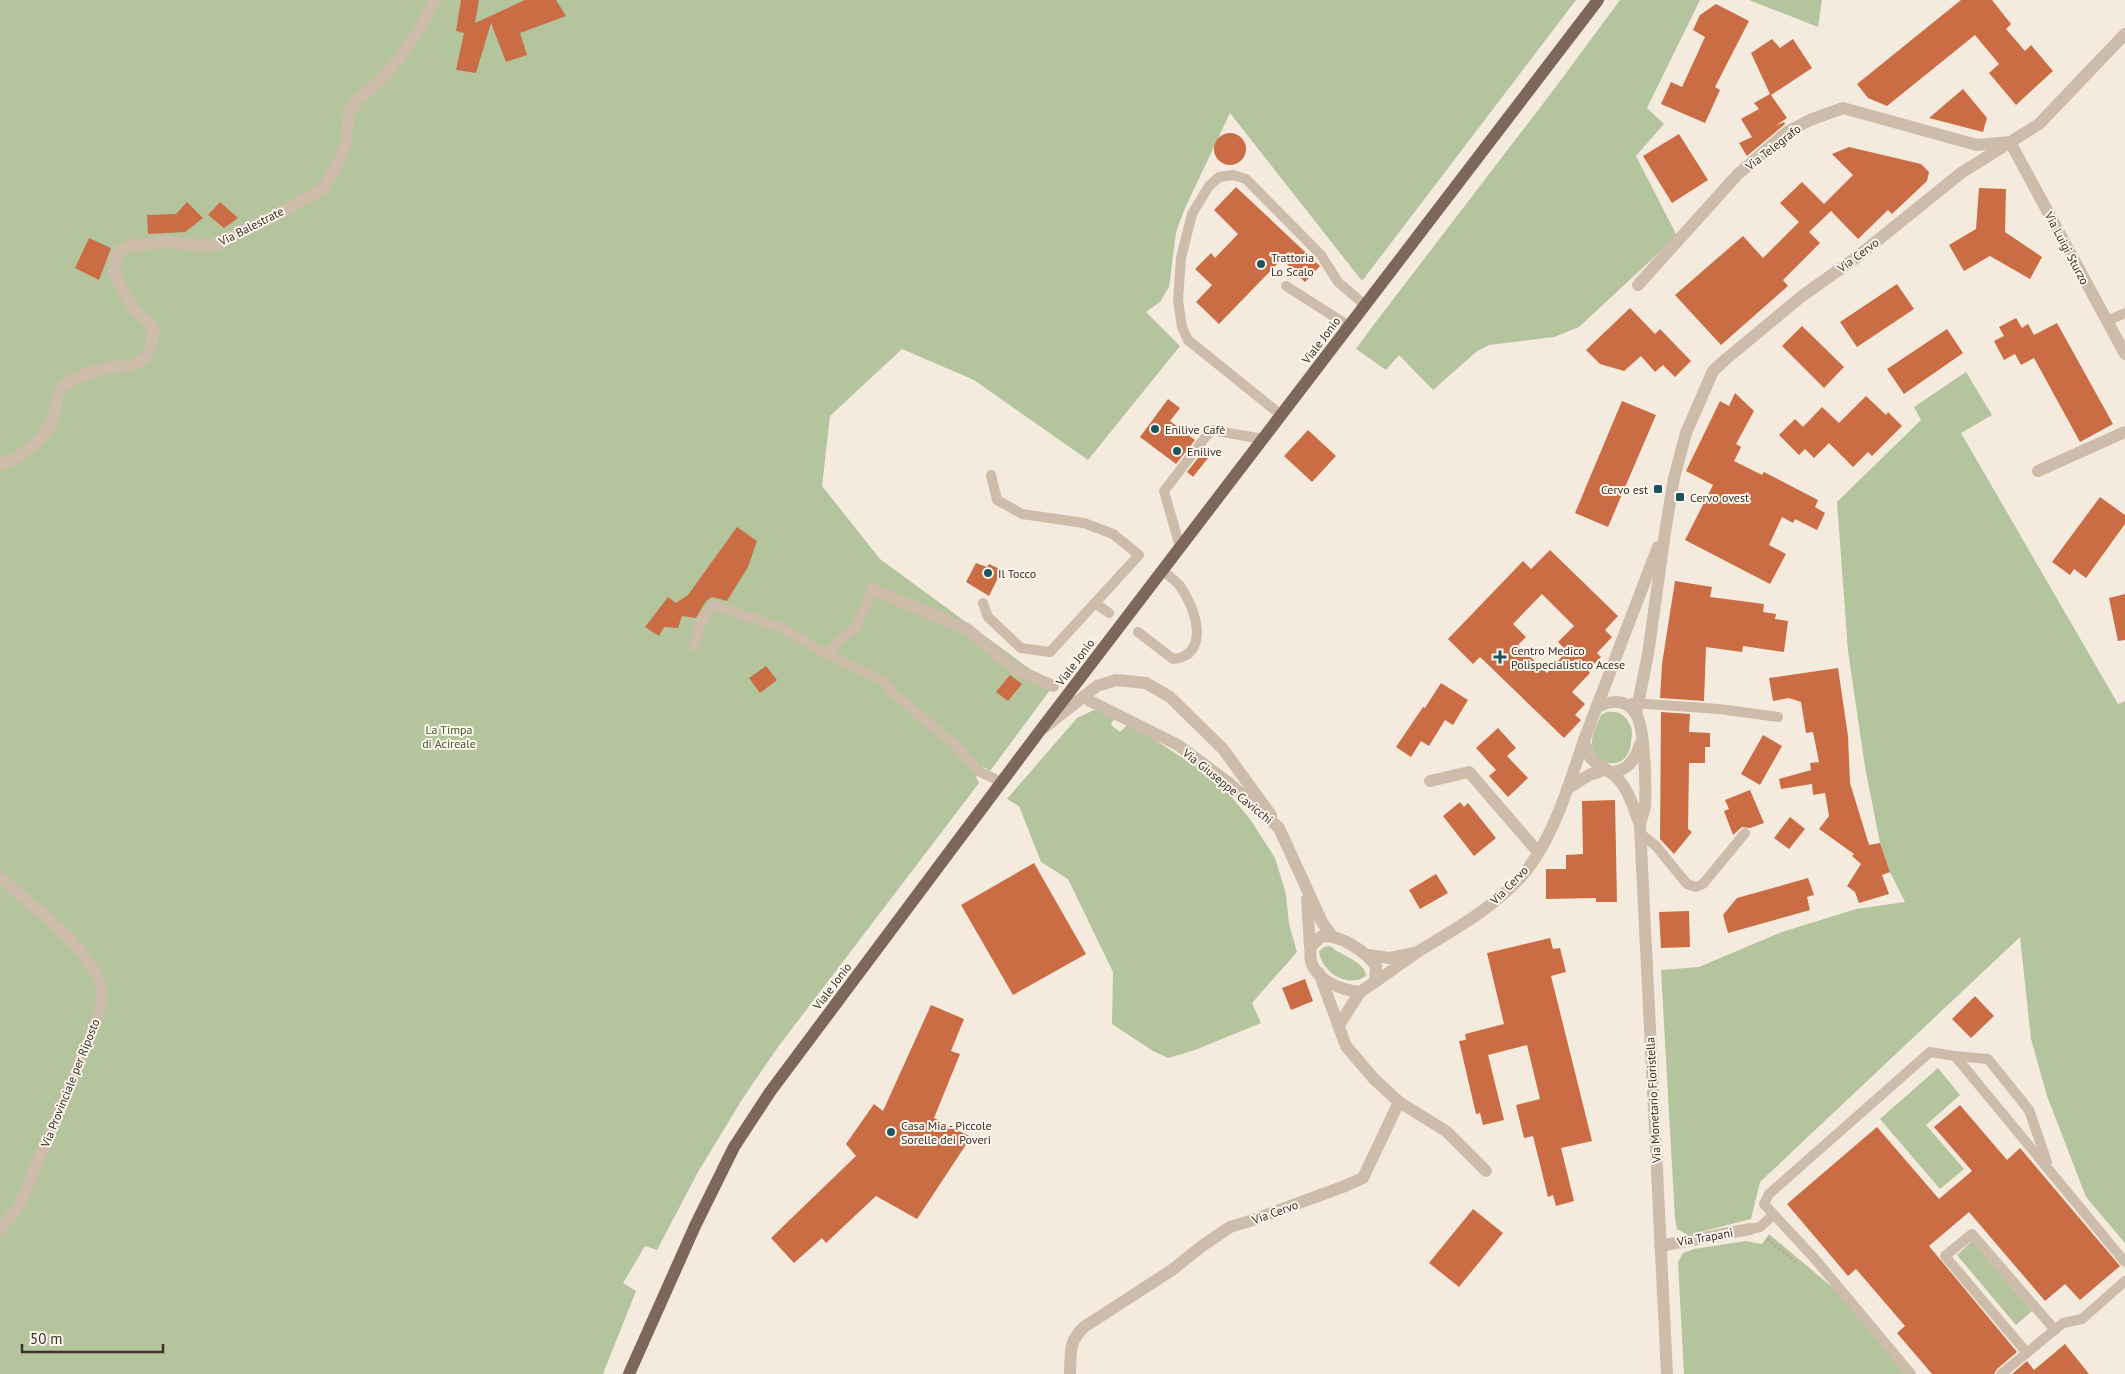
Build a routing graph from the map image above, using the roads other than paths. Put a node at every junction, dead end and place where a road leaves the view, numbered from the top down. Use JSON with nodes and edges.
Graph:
{"nodes":[{"id":1,"x":435,"y":0,"type":"edge"},
{"id":2,"x":1598,"y":0,"type":"edge"},
{"id":3,"x":2125,"y":34,"type":"edge"},
{"id":4,"x":2010,"y":142,"type":"junction"},
{"id":5,"x":1638,"y":285,"type":"dead end"},
{"id":6,"x":1286,"y":286,"type":"dead end"},
{"id":7,"x":1365,"y":305,"type":"junction"},
{"id":8,"x":2125,"y":313,"type":"edge"},
{"id":9,"x":2107,"y":321,"type":"junction"},
{"id":10,"x":1350,"y":326,"type":"junction"},
{"id":11,"x":2125,"y":354,"type":"edge"},
{"id":12,"x":1281,"y":415,"type":"junction"},
{"id":13,"x":2125,"y":432,"type":"edge"},
{"id":14,"x":1263,"y":439,"type":"junction"},
{"id":15,"x":0,"y":464,"type":"edge"},
{"id":16,"x":2038,"y":471,"type":"dead end"},
{"id":17,"x":991,"y":475,"type":"dead end"},
{"id":18,"x":1666,"y":526,"type":"junction"},
{"id":19,"x":1180,"y":547,"type":"junction"},
{"id":20,"x":1162,"y":570,"type":"junction"},
{"id":21,"x":872,"y":589,"type":"joint"},
{"id":22,"x":983,"y":602,"type":"dead end"},
{"id":23,"x":1095,"y":603,"type":"junction"},
{"id":24,"x":1109,"y":613,"type":"dead end"},
{"id":25,"x":1138,"y":632,"type":"dead end"},
{"id":26,"x":694,"y":646,"type":"dead end"},
{"id":27,"x":827,"y":654,"type":"junction"},
{"id":28,"x":1053,"y":686,"type":"dead end"},
{"id":29,"x":1090,"y":701,"type":"dead end"},
{"id":30,"x":1596,"y":708,"type":"junction"},
{"id":31,"x":1637,"y":709,"type":"junction"},
{"id":32,"x":1778,"y":717,"type":"dead end"},
{"id":33,"x":1039,"y":732,"type":"junction"},
{"id":34,"x":1584,"y":740,"type":"junction"},
{"id":35,"x":1641,"y":741,"type":"junction"},
{"id":36,"x":1607,"y":771,"type":"junction"},
{"id":37,"x":1430,"y":781,"type":"dead end"},
{"id":38,"x":1002,"y":782,"type":"junction"},
{"id":39,"x":1567,"y":789,"type":"junction"},
{"id":40,"x":1279,"y":828,"type":"junction"},
{"id":41,"x":1640,"y":831,"type":"junction"},
{"id":42,"x":1745,"y":833,"type":"dead end"},
{"id":43,"x":1538,"y":852,"type":"junction"},
{"id":44,"x":0,"y":878,"type":"edge"},
{"id":45,"x":1306,"y":889,"type":"junction"},
{"id":46,"x":1332,"y":936,"type":"junction"},
{"id":47,"x":1310,"y":947,"type":"junction"},
{"id":48,"x":1418,"y":952,"type":"junction"},
{"id":49,"x":1368,"y":955,"type":"junction"},
{"id":50,"x":1319,"y":973,"type":"junction"},
{"id":51,"x":1375,"y":982,"type":"junction"},
{"id":52,"x":1360,"y":992,"type":"junction"},
{"id":53,"x":1339,"y":1025,"type":"junction"},
{"id":54,"x":1955,"y":1056,"type":"junction"},
{"id":55,"x":1399,"y":1102,"type":"junction"},
{"id":56,"x":2049,"y":1170,"type":"junction"},
{"id":57,"x":1486,"y":1171,"type":"dead end"},
{"id":58,"x":1773,"y":1214,"type":"junction"},
{"id":59,"x":0,"y":1229,"type":"edge"},
{"id":60,"x":1750,"y":1229,"type":"joint"},
{"id":61,"x":1660,"y":1246,"type":"junction"},
{"id":62,"x":2125,"y":1262,"type":"edge"},
{"id":63,"x":2125,"y":1280,"type":"edge"},
{"id":64,"x":2054,"y":1330,"type":"junction"},
{"id":65,"x":2027,"y":1353,"type":"junction"},
{"id":66,"x":629,"y":1374,"type":"edge"},
{"id":67,"x":1070,"y":1374,"type":"edge"},
{"id":68,"x":1667,"y":1374,"type":"edge"},
{"id":69,"x":1912,"y":1374,"type":"edge"},
{"id":70,"x":2001,"y":1374,"type":"edge"}],
"edges":[{"from":1,"to":15,"type":"street","name":"Via Balestrate"},
{"from":2,"to":7,"type":"main road","name":"Viale Jonio"},
{"from":3,"to":4,"type":"street","name":"Via Cervo"},
{"from":4,"to":5,"type":"street","name":"Via Telegrafo"},
{"from":4,"to":9,"type":"street","name":"Via Luigi Sturzo"},
{"from":4,"to":18,"type":"street","name":"Via Cervo"},
{"from":6,"to":10,"type":"lane"},
{"from":7,"to":10,"type":"main road","name":"Viale Jonio"},
{"from":7,"to":12,"type":"lane"},
{"from":8,"to":9,"type":"lane"},
{"from":9,"to":11,"type":"street","name":"Via Luigi Sturzo"},
{"from":10,"to":12,"type":"main road","name":"Viale Jonio"},
{"from":12,"to":14,"type":"main road","name":"Viale Jonio"},
{"from":13,"to":16,"type":"street"},
{"from":14,"to":19,"type":"main road","name":"Viale Jonio"},
{"from":14,"to":19,"type":"lane"},
{"from":17,"to":23,"type":"lane"},
{"from":18,"to":30,"type":"street"},
{"from":18,"to":31,"type":"street"},
{"from":19,"to":20,"type":"main road","name":"Viale Jonio"},
{"from":20,"to":25,"type":"lane"},
{"from":20,"to":33,"type":"main road","name":"Viale Jonio"},
{"from":21,"to":27,"type":"lane"},
{"from":21,"to":28,"type":"street"},
{"from":22,"to":23,"type":"lane"},
{"from":23,"to":24,"type":"lane"},
{"from":26,"to":27,"type":"lane"},
{"from":27,"to":38,"type":"lane"},
{"from":29,"to":40,"type":"street","name":"Via Giuseppe Cavicchi"},
{"from":30,"to":31,"type":"street"},
{"from":30,"to":34,"type":"street"},
{"from":31,"to":32,"type":"lane"},
{"from":31,"to":35,"type":"street"},
{"from":33,"to":38,"type":"main road","name":"Viale Jonio"},
{"from":33,"to":40,"type":"street"},
{"from":34,"to":36,"type":"street"},
{"from":34,"to":39,"type":"street","name":"Via Cervo"},
{"from":35,"to":36,"type":"street"},
{"from":35,"to":41,"type":"street"},
{"from":36,"to":39,"type":"street"},
{"from":36,"to":41,"type":"street"},
{"from":37,"to":43,"type":"street"},
{"from":38,"to":66,"type":"main road","name":"Viale Jonio"},
{"from":39,"to":43,"type":"street","name":"Via Cervo"},
{"from":40,"to":45,"type":"street","name":"Via Giuseppe Cavicchi"},
{"from":41,"to":42,"type":"lane"},
{"from":41,"to":61,"type":"street","name":"Via Monetario Floristella"},
{"from":43,"to":48,"type":"street","name":"Via Cervo"},
{"from":44,"to":59,"type":"street","name":"Via Provinciale per Riposto"},
{"from":45,"to":46,"type":"street","name":"Via Giuseppe Cavicchi"},
{"from":45,"to":47,"type":"street"},
{"from":46,"to":47,"type":"street"},
{"from":46,"to":49,"type":"street"},
{"from":47,"to":50,"type":"street"},
{"from":48,"to":49,"type":"street"},
{"from":48,"to":51,"type":"street"},
{"from":49,"to":51,"type":"street"},
{"from":50,"to":52,"type":"street"},
{"from":50,"to":53,"type":"street"},
{"from":51,"to":52,"type":"street"},
{"from":52,"to":53,"type":"street"},
{"from":53,"to":55,"type":"street"},
{"from":54,"to":56,"type":"lane"},
{"from":54,"to":56,"type":"lane"},
{"from":54,"to":58,"type":"lane"},
{"from":55,"to":57,"type":"street"},
{"from":55,"to":67,"type":"street","name":"Via Cervo"},
{"from":56,"to":62,"type":"lane"},
{"from":58,"to":60,"type":"lane"},
{"from":58,"to":69,"type":"lane"},
{"from":60,"to":61,"type":"street","name":"Via Trapani"},
{"from":61,"to":68,"type":"street","name":"Via Monetario Floristella"},
{"from":63,"to":64,"type":"lane"},
{"from":64,"to":65,"type":"lane"},
{"from":64,"to":65,"type":"lane"},
{"from":65,"to":70,"type":"lane"}]}
